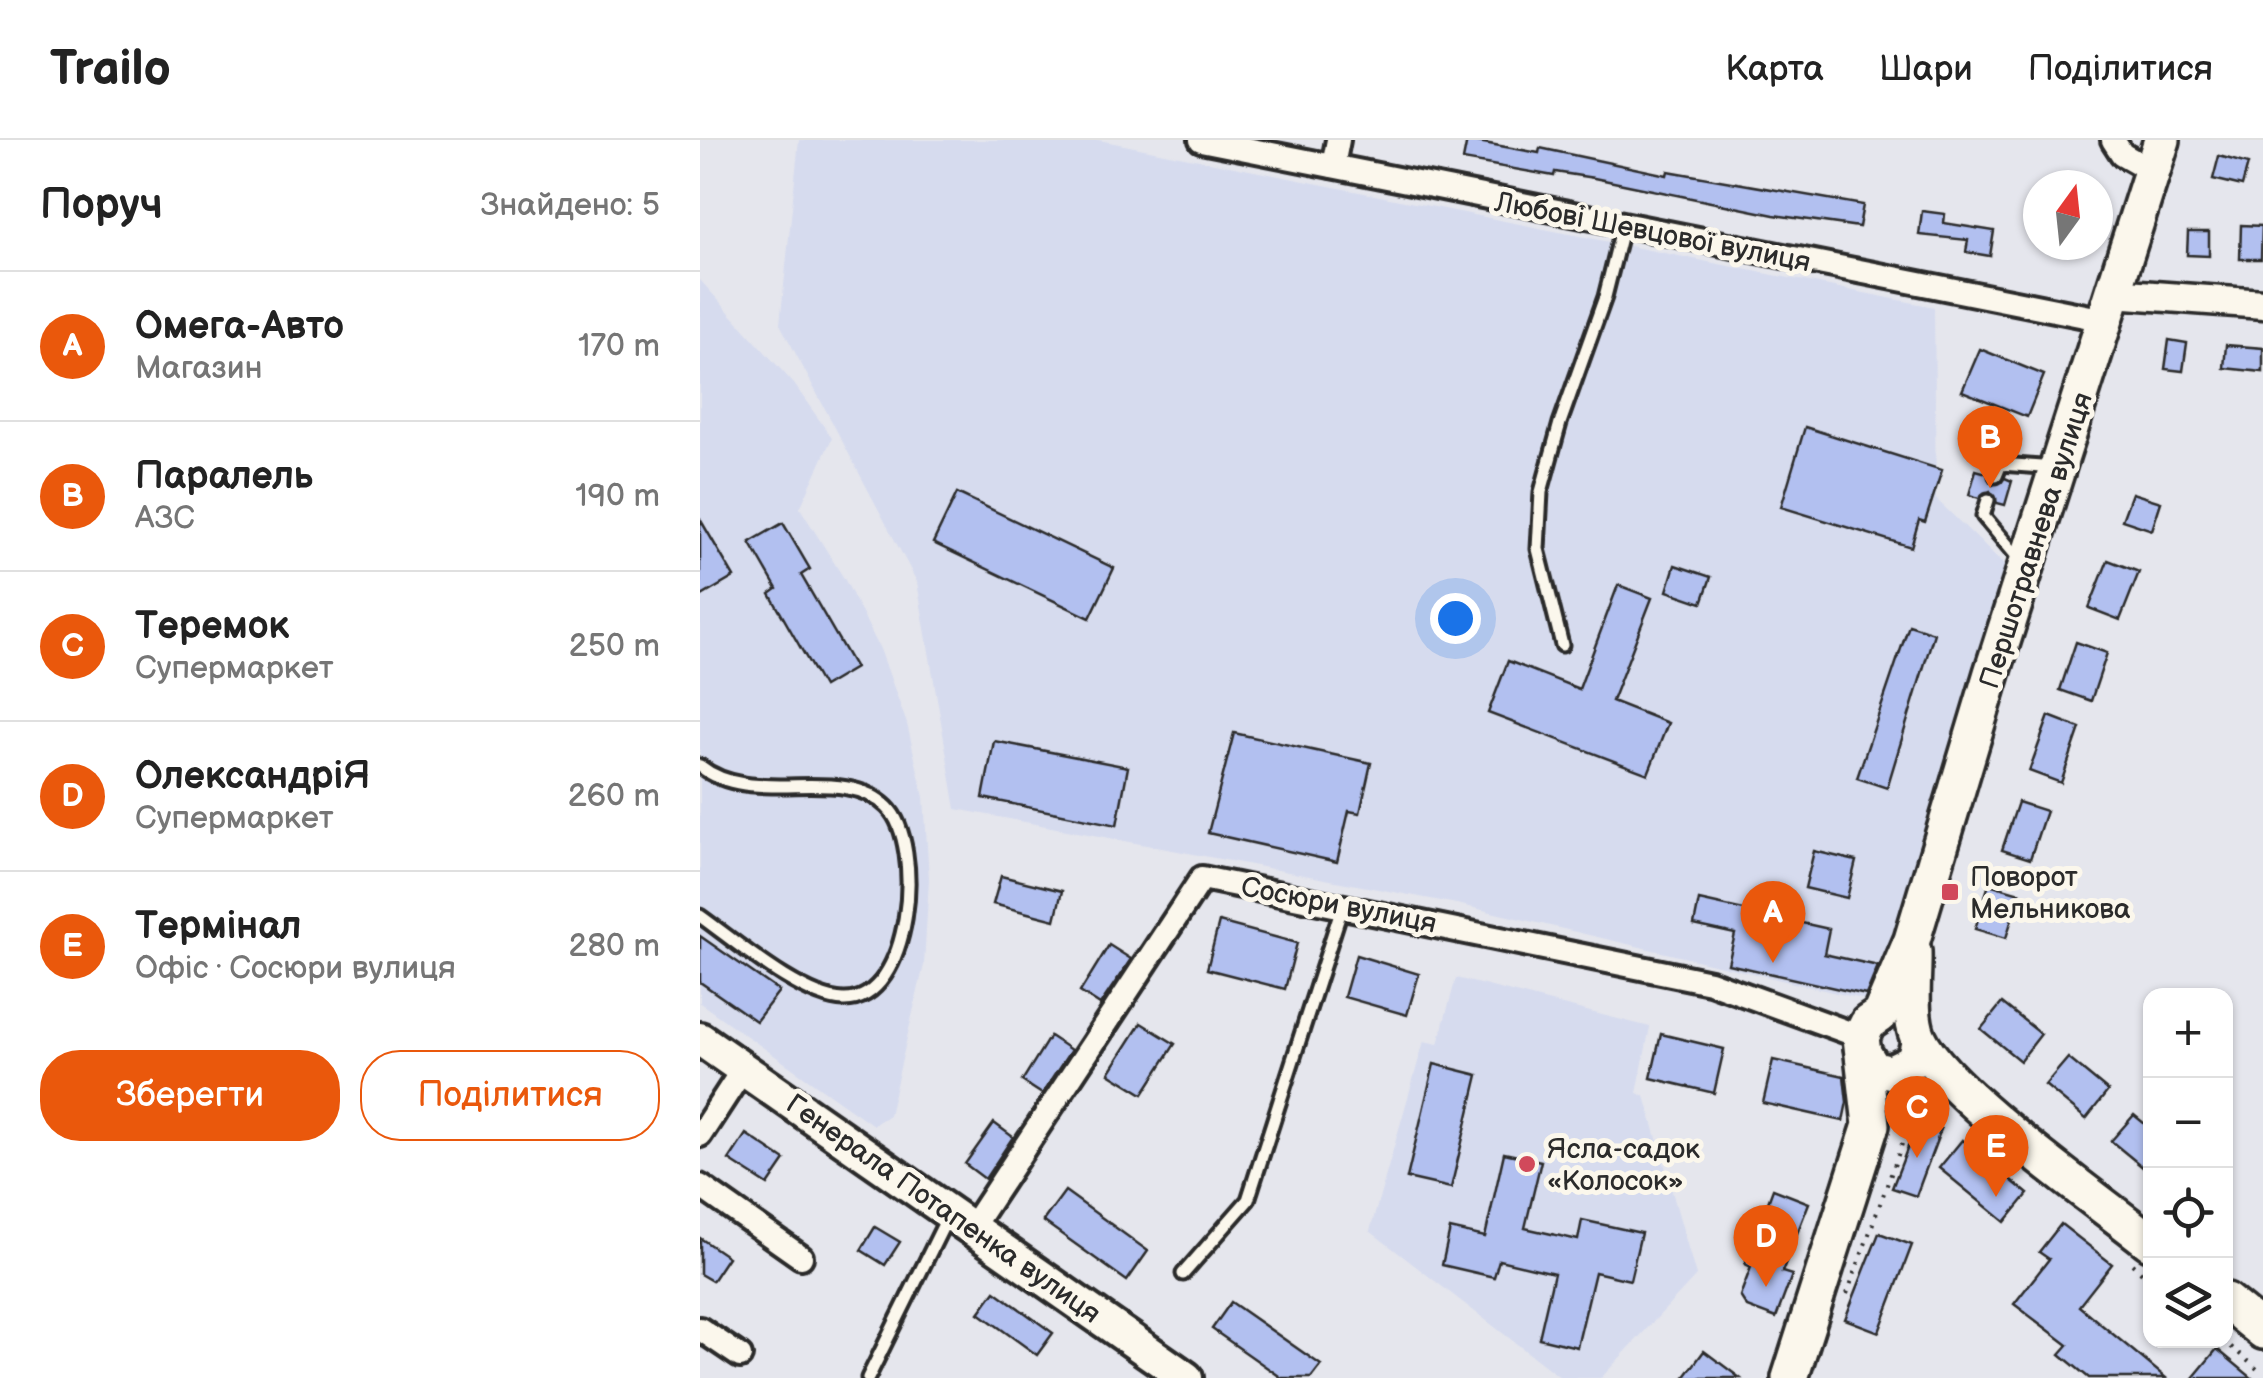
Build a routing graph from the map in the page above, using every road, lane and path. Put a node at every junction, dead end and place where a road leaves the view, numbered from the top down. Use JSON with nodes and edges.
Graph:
{"nodes":[{"id":1,"x":1201,"y":140,"type":"edge"},
{"id":2,"x":1338,"y":140,"type":"edge"},
{"id":3,"x":2113,"y":140,"type":"edge"},
{"id":4,"x":2157,"y":155,"type":"edge"},
{"id":5,"x":1333,"y":166,"type":"junction"},
{"id":6,"x":1623,"y":225,"type":"junction"},
{"id":7,"x":2263,"y":304,"type":"edge"},
{"id":8,"x":2109,"y":307,"type":"junction"},
{"id":9,"x":2059,"y":468,"type":"junction"},
{"id":10,"x":1996,"y":476,"type":"dead end"},
{"id":11,"x":1988,"y":500,"type":"dead end"},
{"id":12,"x":2026,"y":567,"type":"junction"},
{"id":13,"x":1562,"y":645,"type":"dead end"},
{"id":14,"x":700,"y":766,"type":"edge"},
{"id":15,"x":1343,"y":904,"type":"junction"},
{"id":16,"x":700,"y":916,"type":"edge"},
{"id":17,"x":1912,"y":940,"type":"junction"},
{"id":18,"x":1868,"y":1033,"type":"junction"},
{"id":19,"x":1917,"y":1034,"type":"junction"},
{"id":20,"x":700,"y":1039,"type":"edge"},
{"id":21,"x":743,"y":1069,"type":"junction"},
{"id":22,"x":1899,"y":1070,"type":"junction"},
{"id":23,"x":1955,"y":1116,"type":"dead end"},
{"id":24,"x":1871,"y":1125,"type":"junction"},
{"id":25,"x":700,"y":1135,"type":"edge"},
{"id":26,"x":700,"y":1186,"type":"edge"},
{"id":27,"x":968,"y":1217,"type":"junction"},
{"id":28,"x":2136,"y":1248,"type":"edge"},
{"id":29,"x":801,"y":1257,"type":"dead end"},
{"id":30,"x":1183,"y":1274,"type":"dead end"},
{"id":31,"x":2233,"y":1307,"type":"edge"},
{"id":32,"x":1842,"y":1308,"type":"dead end"},
{"id":33,"x":700,"y":1329,"type":"edge"},
{"id":34,"x":2263,"y":1331,"type":"edge"},
{"id":35,"x":2232,"y":1348,"type":"edge"},
{"id":36,"x":740,"y":1356,"type":"dead end"},
{"id":37,"x":2263,"y":1374,"type":"edge"},
{"id":38,"x":868,"y":1378,"type":"edge"},
{"id":39,"x":1186,"y":1378,"type":"edge"},
{"id":40,"x":1790,"y":1378,"type":"edge"}],
"edges":[{"from":1,"to":5,"type":"street","name":"Любові Шевцової вулиця"},
{"from":2,"to":5,"type":"street"},
{"from":3,"to":4,"type":"street"},
{"from":4,"to":8,"type":"main road","name":"Першотравнева вулиця"},
{"from":5,"to":6,"type":"street","name":"Любові Шевцової вулиця"},
{"from":6,"to":8,"type":"street","name":"Любові Шевцової вулиця"},
{"from":6,"to":13,"type":"lane"},
{"from":7,"to":8,"type":"street","name":"Любові Шевцової вулиця"},
{"from":8,"to":9,"type":"main road","name":"Першотравнева вулиця"},
{"from":9,"to":10,"type":"lane"},
{"from":9,"to":12,"type":"main road","name":"Першотравнева вулиця"},
{"from":11,"to":12,"type":"lane"},
{"from":12,"to":17,"type":"main road","name":"Першотравнева вулиця"},
{"from":14,"to":16,"type":"lane"},
{"from":15,"to":18,"type":"street","name":"Сосюри вулиця"},
{"from":15,"to":27,"type":"street","name":"Сосюри вулиця"},
{"from":15,"to":30,"type":"lane"},
{"from":17,"to":18,"type":"main road","name":"Першотравнева вулиця"},
{"from":17,"to":19,"type":"main road","name":"Першотравнева вулиця"},
{"from":18,"to":19,"type":"main road"},
{"from":18,"to":22,"type":"main road"},
{"from":18,"to":24,"type":"main road"},
{"from":19,"to":22,"type":"main road"},
{"from":19,"to":28,"type":"main road"},
{"from":20,"to":21,"type":"main road","name":"Генерала Потапенка вулиця"},
{"from":21,"to":25,"type":"street"},
{"from":21,"to":27,"type":"main road","name":"Генерала Потапенка вулиця"},
{"from":22,"to":24,"type":"main road"},
{"from":23,"to":32,"type":"path"},
{"from":24,"to":40,"type":"main road"},
{"from":26,"to":29,"type":"street"},
{"from":27,"to":38,"type":"lane"},
{"from":27,"to":39,"type":"main road","name":"Генерала Потапенка вулиця"},
{"from":31,"to":34,"type":"main road"},
{"from":33,"to":36,"type":"street"},
{"from":35,"to":37,"type":"path"}]}
